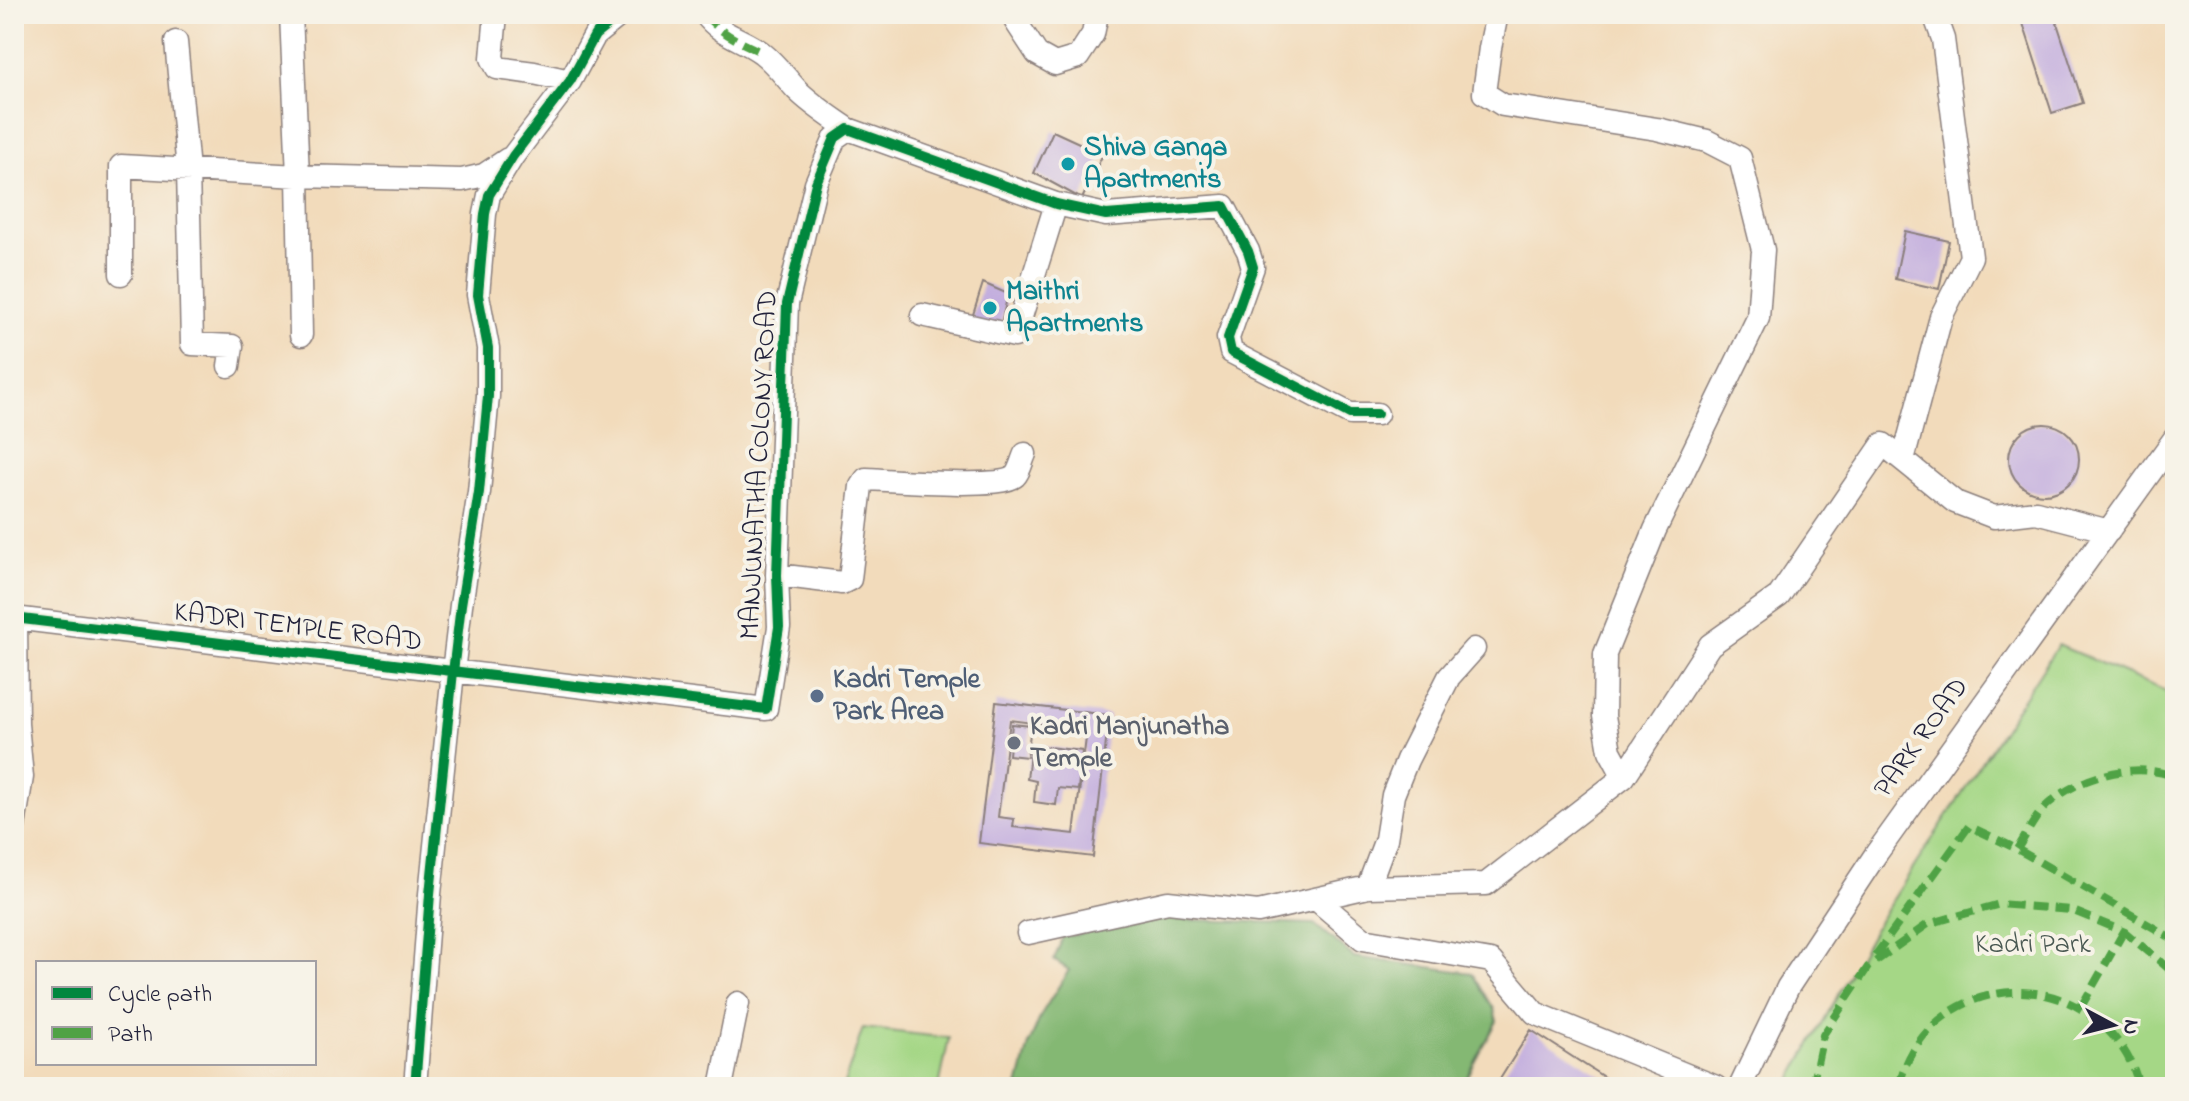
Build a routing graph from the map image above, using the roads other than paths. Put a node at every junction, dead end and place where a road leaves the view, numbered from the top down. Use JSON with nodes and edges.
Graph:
{"nodes":[{"id":1,"x":291,"y":14,"type":"edge"},
{"id":2,"x":496,"y":14,"type":"edge"},
{"id":3,"x":621,"y":14,"type":"edge"},
{"id":4,"x":705,"y":14,"type":"edge"},
{"id":5,"x":1013,"y":14,"type":"edge"},
{"id":6,"x":1097,"y":14,"type":"edge"},
{"id":7,"x":1497,"y":14,"type":"edge"},
{"id":8,"x":1934,"y":14,"type":"edge"},
{"id":9,"x":176,"y":42,"type":"dead end"},
{"id":10,"x":570,"y":81,"type":"junction"},
{"id":11,"x":848,"y":129,"type":"junction"},
{"id":12,"x":513,"y":156,"type":"junction"},
{"id":13,"x":188,"y":170,"type":"junction"},
{"id":14,"x":298,"y":176,"type":"junction"},
{"id":15,"x":1056,"y":204,"type":"junction"},
{"id":16,"x":121,"y":274,"type":"dead end"},
{"id":17,"x":922,"y":315,"type":"dead end"},
{"id":18,"x":301,"y":335,"type":"dead end"},
{"id":19,"x":229,"y":366,"type":"dead end"},
{"id":20,"x":1377,"y":414,"type":"dead end"},
{"id":21,"x":2175,"y":438,"type":"edge"},
{"id":22,"x":1025,"y":454,"type":"dead end"},
{"id":23,"x":1903,"y":460,"type":"junction"},
{"id":24,"x":2109,"y":531,"type":"junction"},
{"id":25,"x":777,"y":575,"type":"junction"},
{"id":26,"x":15,"y":618,"type":"edge"},
{"id":27,"x":1474,"y":649,"type":"dead end"},
{"id":28,"x":453,"y":672,"type":"junction"},
{"id":29,"x":766,"y":709,"type":"joint"},
{"id":30,"x":1624,"y":777,"type":"junction"},
{"id":31,"x":14,"y":826,"type":"edge"},
{"id":32,"x":1368,"y":887,"type":"junction"},
{"id":33,"x":1316,"y":899,"type":"junction"},
{"id":34,"x":1028,"y":933,"type":"dead end"},
{"id":35,"x":738,"y":1003,"type":"dead end"},
{"id":36,"x":415,"y":1087,"type":"edge"},
{"id":37,"x":721,"y":1087,"type":"edge"},
{"id":38,"x":1716,"y":1087,"type":"edge"},
{"id":39,"x":1740,"y":1087,"type":"edge"}],
"edges":[{"from":1,"to":14,"type":"street"},
{"from":2,"to":10,"type":"street"},
{"from":3,"to":10,"type":"street"},
{"from":4,"to":11,"type":"street"},
{"from":5,"to":6,"type":"street"},
{"from":7,"to":30,"type":"street"},
{"from":8,"to":23,"type":"street"},
{"from":9,"to":13,"type":"street"},
{"from":10,"to":12,"type":"street"},
{"from":11,"to":15,"type":"street"},
{"from":11,"to":25,"type":"street","name":"MANJUNATHA COLONY ROAD"},
{"from":12,"to":14,"type":"street"},
{"from":12,"to":28,"type":"street"},
{"from":13,"to":14,"type":"street"},
{"from":13,"to":16,"type":"street"},
{"from":13,"to":19,"type":"street"},
{"from":14,"to":18,"type":"street"},
{"from":15,"to":17,"type":"street"},
{"from":15,"to":20,"type":"street"},
{"from":21,"to":24,"type":"street","name":"PARK ROAD"},
{"from":22,"to":25,"type":"street"},
{"from":23,"to":24,"type":"street"},
{"from":23,"to":30,"type":"street"},
{"from":24,"to":39,"type":"street","name":"PARK ROAD"},
{"from":25,"to":29,"type":"street","name":"MANJUNATHA COLONY ROAD"},
{"from":26,"to":28,"type":"street","name":"KADRI TEMPLE ROAD"},
{"from":26,"to":31,"type":"street"},
{"from":27,"to":32,"type":"street"},
{"from":28,"to":29,"type":"street","name":"KADRI TEMPLE ROAD"},
{"from":28,"to":36,"type":"street"},
{"from":30,"to":32,"type":"street"},
{"from":32,"to":33,"type":"street"},
{"from":33,"to":34,"type":"street"},
{"from":33,"to":38,"type":"street"},
{"from":35,"to":37,"type":"street"}]}
